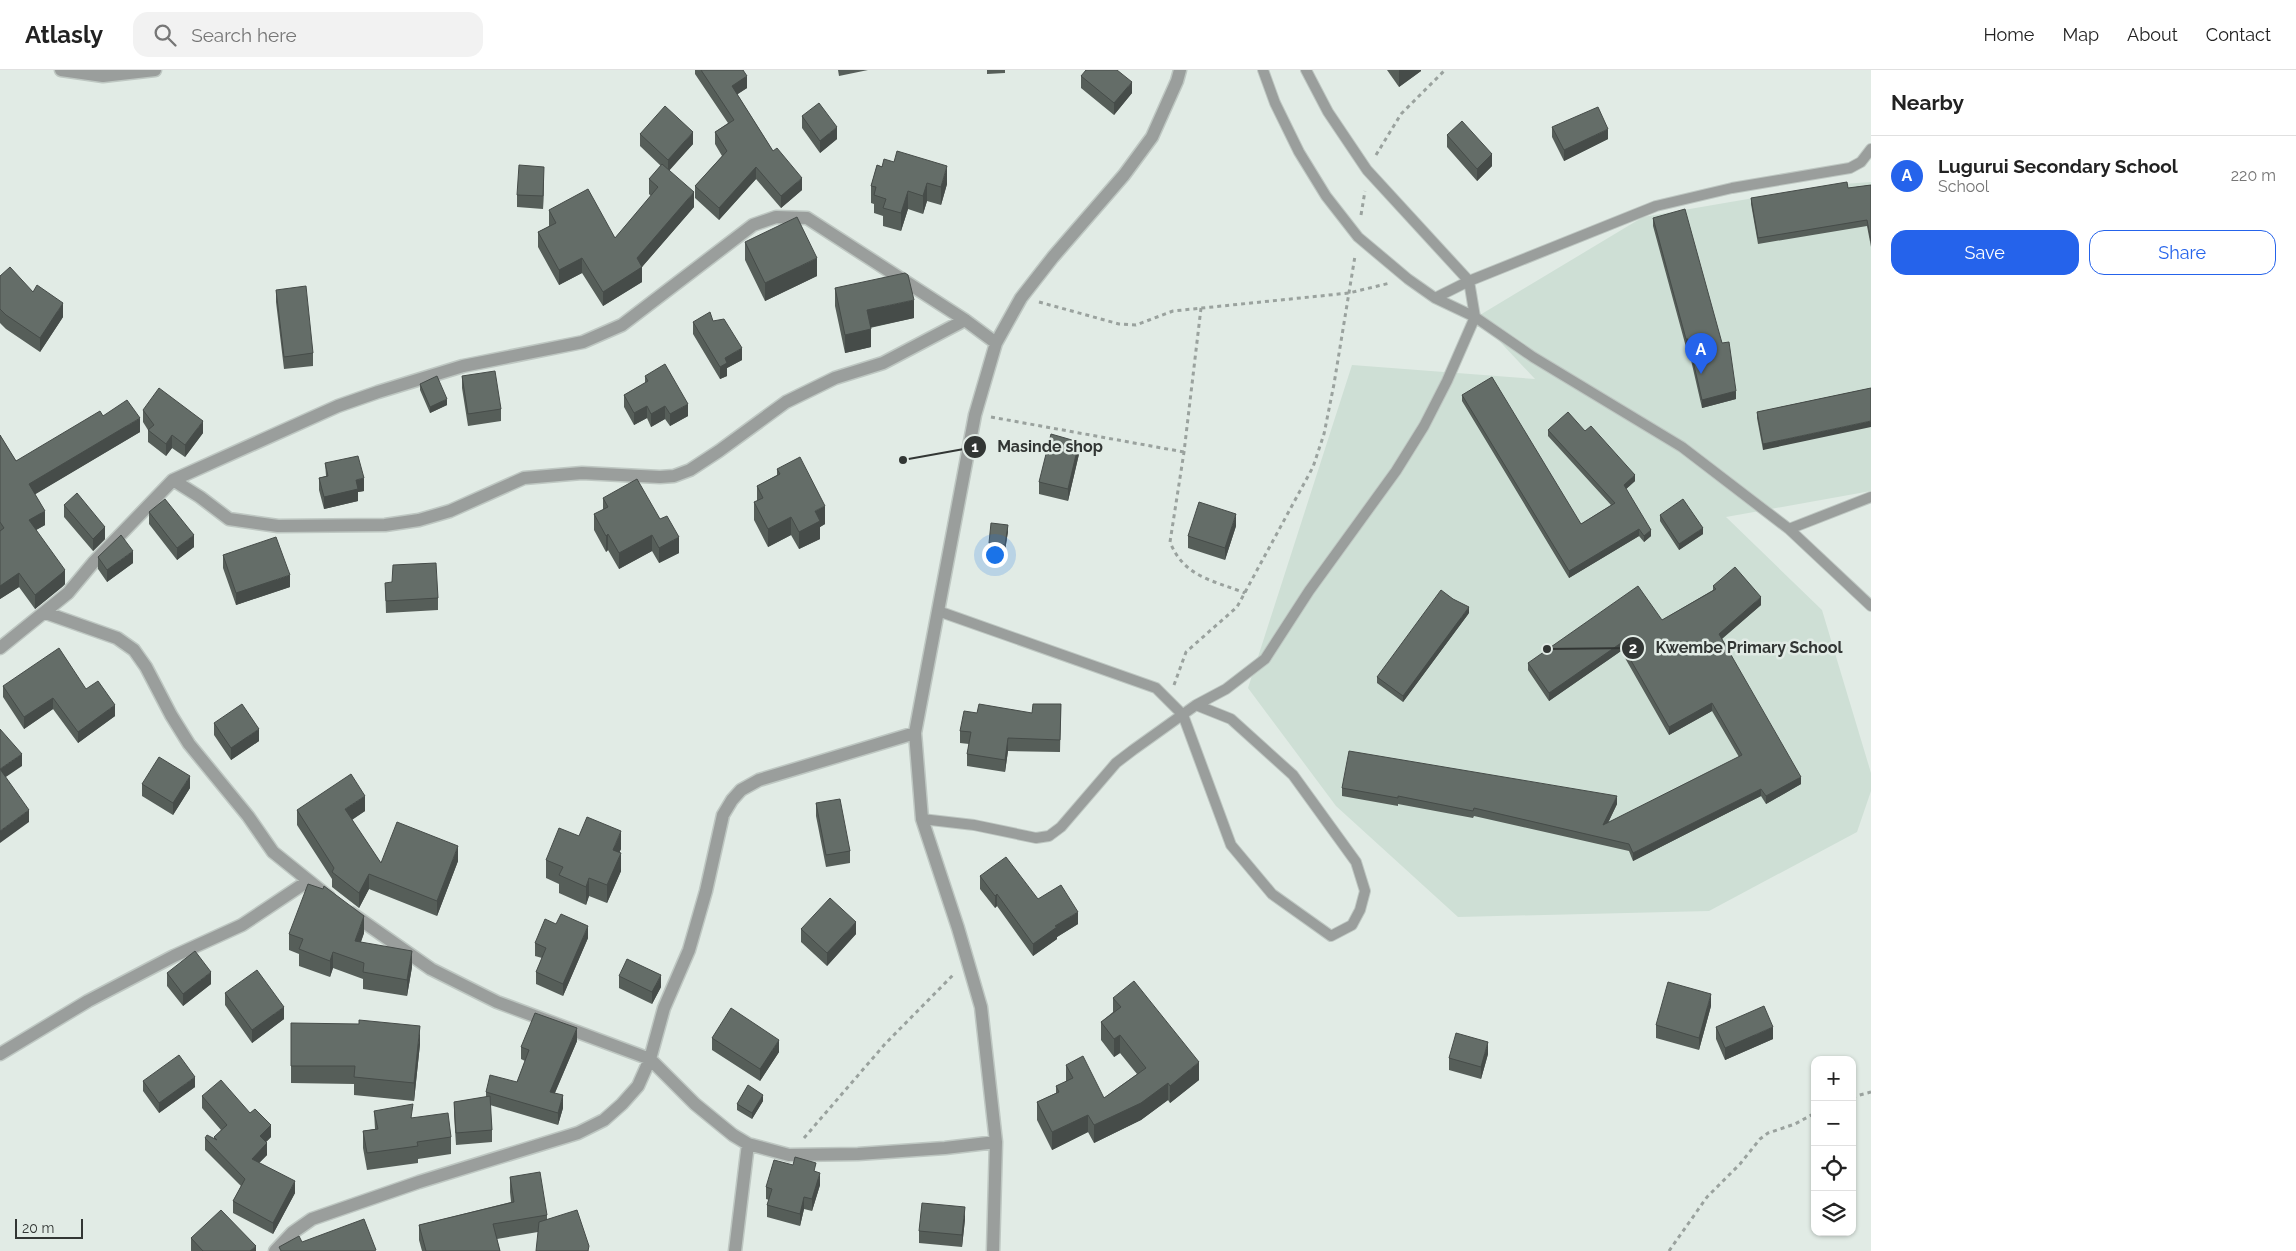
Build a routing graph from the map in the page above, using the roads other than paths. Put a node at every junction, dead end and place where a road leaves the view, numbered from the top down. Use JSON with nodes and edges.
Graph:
{"nodes":[{"id":1,"x":61,"y":70,"type":"edge"},
{"id":2,"x":155,"y":70,"type":"edge"},
{"id":3,"x":1180,"y":70,"type":"edge"},
{"id":4,"x":1263,"y":70,"type":"edge"},
{"id":5,"x":1306,"y":70,"type":"edge"},
{"id":6,"x":1870,"y":154,"type":"edge"},
{"id":7,"x":1468,"y":281,"type":"junction"},
{"id":8,"x":1435,"y":298,"type":"junction"},
{"id":9,"x":1475,"y":317,"type":"junction"},
{"id":10,"x":965,"y":320,"type":"junction"},
{"id":11,"x":996,"y":343,"type":"junction"},
{"id":12,"x":173,"y":480,"type":"junction"},
{"id":13,"x":1871,"y":497,"type":"edge"},
{"id":14,"x":1789,"y":529,"type":"junction"},
{"id":15,"x":1871,"y":606,"type":"edge"},
{"id":16,"x":938,"y":611,"type":"junction"},
{"id":17,"x":46,"y":613,"type":"junction"},
{"id":18,"x":0,"y":648,"type":"edge"},
{"id":19,"x":1196,"y":705,"type":"junction"},
{"id":20,"x":1183,"y":715,"type":"junction"},
{"id":21,"x":915,"y":733,"type":"junction"},
{"id":22,"x":922,"y":819,"type":"junction"},
{"id":23,"x":308,"y":881,"type":"junction"},
{"id":24,"x":0,"y":1054,"type":"edge"},
{"id":25,"x":650,"y":1059,"type":"junction"},
{"id":26,"x":996,"y":1142,"type":"junction"},
{"id":27,"x":748,"y":1144,"type":"junction"},
{"id":28,"x":275,"y":1251,"type":"edge"},
{"id":29,"x":735,"y":1251,"type":"edge"},
{"id":30,"x":993,"y":1251,"type":"edge"}],
"edges":[{"from":1,"to":2,"type":"street"},
{"from":3,"to":11,"type":"street"},
{"from":4,"to":8,"type":"lane"},
{"from":5,"to":7,"type":"lane"},
{"from":6,"to":7,"type":"lane"},
{"from":7,"to":8,"type":"lane"},
{"from":7,"to":9,"type":"lane"},
{"from":8,"to":9,"type":"lane"},
{"from":9,"to":14,"type":"lane"},
{"from":9,"to":19,"type":"lane"},
{"from":10,"to":11,"type":"street"},
{"from":10,"to":12,"type":"street"},
{"from":10,"to":12,"type":"street"},
{"from":11,"to":16,"type":"street"},
{"from":12,"to":17,"type":"street"},
{"from":13,"to":14,"type":"lane"},
{"from":14,"to":15,"type":"lane"},
{"from":16,"to":20,"type":"lane"},
{"from":16,"to":21,"type":"street"},
{"from":17,"to":18,"type":"street"},
{"from":17,"to":23,"type":"street"},
{"from":19,"to":20,"type":"lane"},
{"from":19,"to":20,"type":"lane"},
{"from":20,"to":22,"type":"lane"},
{"from":21,"to":22,"type":"street"},
{"from":21,"to":25,"type":"street"},
{"from":22,"to":26,"type":"street"},
{"from":23,"to":24,"type":"street"},
{"from":23,"to":25,"type":"street"},
{"from":25,"to":27,"type":"street"},
{"from":25,"to":28,"type":"street"},
{"from":26,"to":27,"type":"street"},
{"from":26,"to":30,"type":"street"},
{"from":27,"to":29,"type":"street"}]}
